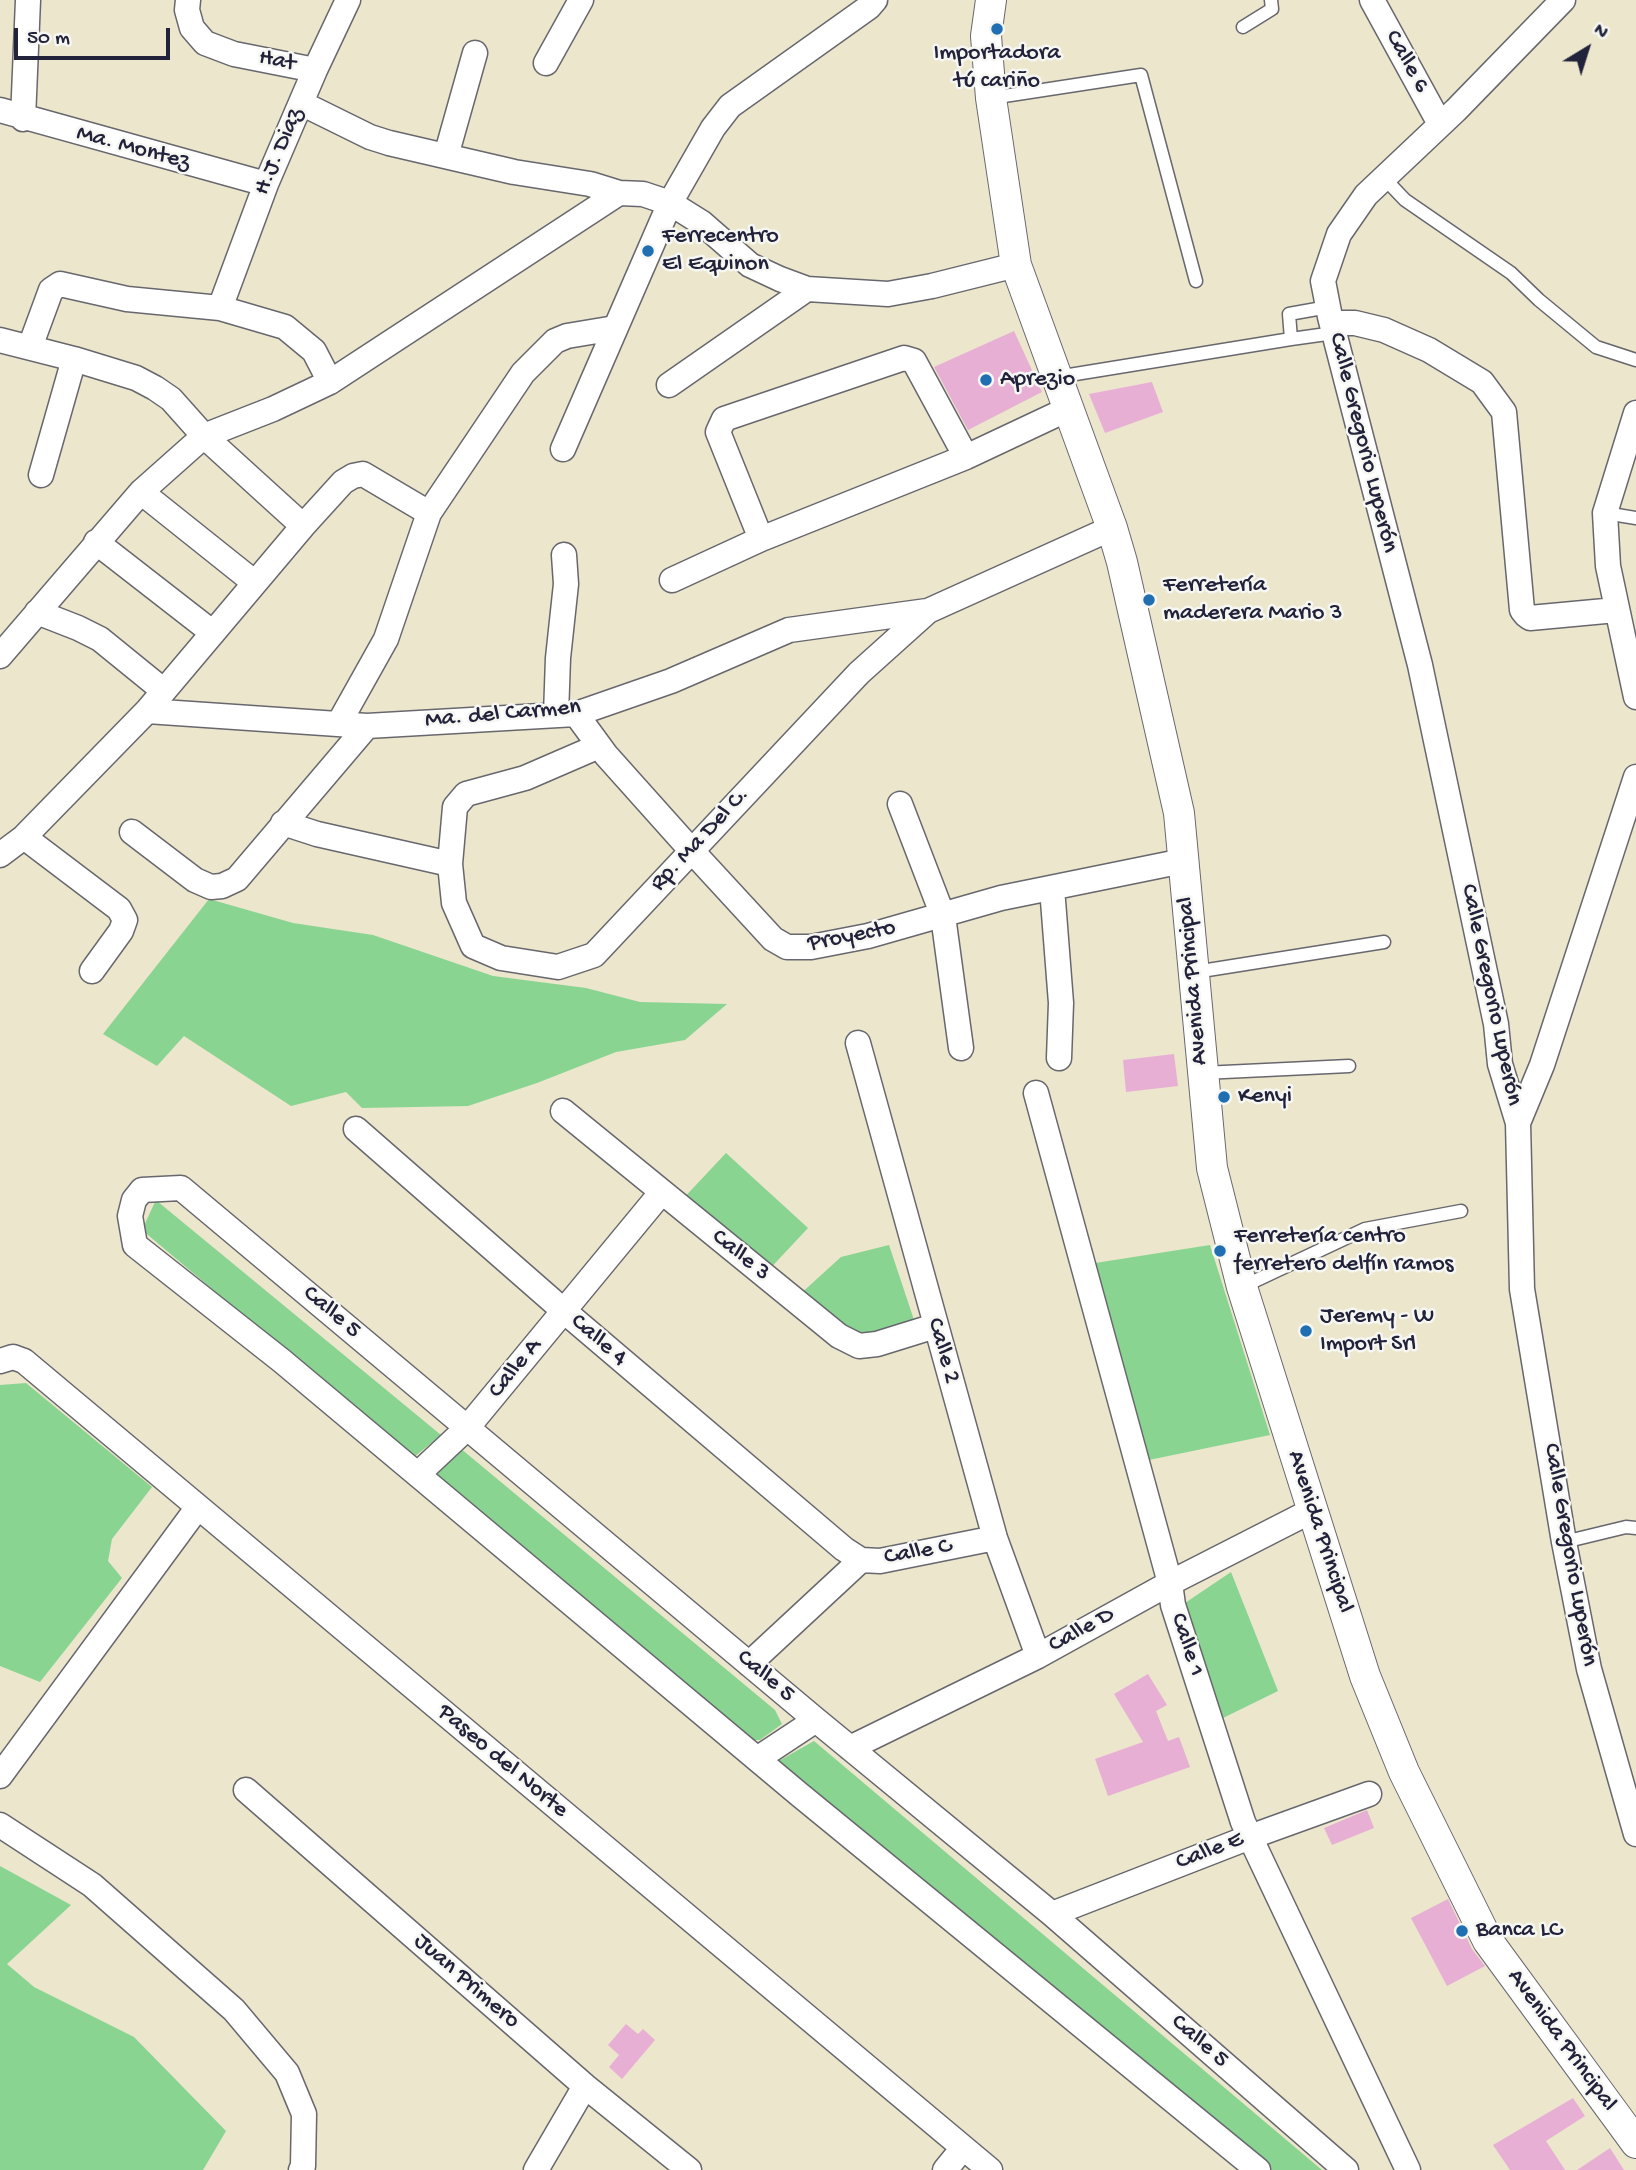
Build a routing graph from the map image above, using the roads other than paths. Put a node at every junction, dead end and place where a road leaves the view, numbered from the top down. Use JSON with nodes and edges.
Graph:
{"nodes":[{"id":1,"x":28,"y":0,"type":"edge"},
{"id":2,"x":188,"y":0,"type":"edge"},
{"id":3,"x":348,"y":0,"type":"edge"},
{"id":4,"x":581,"y":0,"type":"edge"},
{"id":5,"x":875,"y":0,"type":"edge"},
{"id":6,"x":991,"y":0,"type":"edge"},
{"id":7,"x":1271,"y":0,"type":"edge"},
{"id":8,"x":1372,"y":0,"type":"edge"},
{"id":9,"x":1563,"y":0,"type":"edge"},
{"id":10,"x":1243,"y":27,"type":"dead end"},
{"id":11,"x":475,"y":53,"type":"dead end"},
{"id":12,"x":546,"y":63,"type":"dead end"},
{"id":13,"x":315,"y":69,"type":"junction"},
{"id":14,"x":991,"y":98,"type":"junction"},
{"id":15,"x":301,"y":103,"type":"junction"},
{"id":16,"x":0,"y":110,"type":"edge"},
{"id":17,"x":23,"y":119,"type":"junction"},
{"id":18,"x":1440,"y":124,"type":"junction"},
{"id":19,"x":446,"y":156,"type":"junction"},
{"id":20,"x":1384,"y":178,"type":"junction"},
{"id":21,"x":266,"y":184,"type":"junction"},
{"id":22,"x":620,"y":193,"type":"junction"},
{"id":23,"x":670,"y":203,"type":"junction"},
{"id":24,"x":1016,"y":265,"type":"junction"},
{"id":25,"x":1196,"y":281,"type":"dead end"},
{"id":26,"x":807,"y":289,"type":"junction"},
{"id":27,"x":220,"y":308,"type":"junction"},
{"id":28,"x":1331,"y":321,"type":"junction"},
{"id":29,"x":615,"y":328,"type":"junction"},
{"id":30,"x":1291,"y":338,"type":"junction"},
{"id":31,"x":0,"y":340,"type":"edge"},
{"id":32,"x":30,"y":346,"type":"junction"},
{"id":33,"x":74,"y":359,"type":"junction"},
{"id":34,"x":1636,"y":360,"type":"edge"},
{"id":35,"x":1057,"y":377,"type":"junction"},
{"id":36,"x":330,"y":382,"type":"junction"},
{"id":37,"x":669,"y":385,"type":"dead end"},
{"id":38,"x":1069,"y":409,"type":"junction"},
{"id":39,"x":1636,"y":413,"type":"edge"},
{"id":40,"x":204,"y":436,"type":"junction"},
{"id":41,"x":563,"y":449,"type":"dead end"},
{"id":42,"x":966,"y":457,"type":"junction"},
{"id":43,"x":41,"y":475,"type":"dead end"},
{"id":44,"x":141,"y":492,"type":"junction"},
{"id":45,"x":429,"y":513,"type":"junction"},
{"id":46,"x":1605,"y":513,"type":"junction"},
{"id":47,"x":1636,"y":518,"type":"edge"},
{"id":48,"x":303,"y":526,"type":"junction"},
{"id":49,"x":1112,"y":528,"type":"junction"},
{"id":50,"x":761,"y":539,"type":"junction"},
{"id":51,"x":96,"y":542,"type":"junction"},
{"id":52,"x":564,"y":555,"type":"dead end"},
{"id":53,"x":672,"y":580,"type":"dead end"},
{"id":54,"x":255,"y":583,"type":"junction"},
{"id":55,"x":1616,"y":610,"type":"junction"},
{"id":56,"x":928,"y":611,"type":"junction"},
{"id":57,"x":37,"y":612,"type":"junction"},
{"id":58,"x":213,"y":633,"type":"junction"},
{"id":59,"x":1,"y":654,"type":"edge"},
{"id":60,"x":164,"y":691,"type":"junction"},
{"id":61,"x":1636,"y":697,"type":"edge"},
{"id":62,"x":147,"y":711,"type":"junction"},
{"id":63,"x":566,"y":714,"type":"junction"},
{"id":64,"x":338,"y":723,"type":"junction"},
{"id":65,"x":367,"y":726,"type":"junction"},
{"id":66,"x":600,"y":746,"type":"junction"},
{"id":67,"x":1636,"y":777,"type":"edge"},
{"id":68,"x":900,"y":804,"type":"dead end"},
{"id":69,"x":283,"y":823,"type":"junction"},
{"id":70,"x":132,"y":832,"type":"dead end"},
{"id":71,"x":24,"y":837,"type":"junction"},
{"id":72,"x":691,"y":850,"type":"junction"},
{"id":73,"x":1,"y":854,"type":"edge"},
{"id":74,"x":1183,"y":861,"type":"junction"},
{"id":75,"x":450,"y":864,"type":"junction"},
{"id":76,"x":1052,"y":888,"type":"junction"},
{"id":77,"x":943,"y":916,"type":"junction"},
{"id":78,"x":1384,"y":942,"type":"dead end"},
{"id":79,"x":92,"y":971,"type":"dead end"},
{"id":80,"x":1194,"y":972,"type":"junction"},
{"id":81,"x":858,"y":1044,"type":"dead end"},
{"id":82,"x":961,"y":1048,"type":"dead end"},
{"id":83,"x":1059,"y":1058,"type":"dead end"},
{"id":84,"x":1349,"y":1066,"type":"dead end"},
{"id":85,"x":1203,"y":1073,"type":"junction"},
{"id":86,"x":1036,"y":1093,"type":"dead end"},
{"id":87,"x":563,"y":1111,"type":"dead end"},
{"id":88,"x":1518,"y":1123,"type":"junction"},
{"id":89,"x":356,"y":1129,"type":"dead end"},
{"id":90,"x":661,"y":1193,"type":"junction"},
{"id":91,"x":1461,"y":1211,"type":"dead end"},
{"id":92,"x":1242,"y":1287,"type":"junction"},
{"id":93,"x":564,"y":1311,"type":"junction"},
{"id":94,"x":935,"y":1326,"type":"junction"},
{"id":95,"x":6,"y":1359,"type":"edge"},
{"id":96,"x":467,"y":1428,"type":"junction"},
{"id":97,"x":418,"y":1474,"type":"junction"},
{"id":98,"x":198,"y":1507,"type":"junction"},
{"id":99,"x":1313,"y":1510,"type":"junction"},
{"id":100,"x":1636,"y":1528,"type":"edge"},
{"id":101,"x":995,"y":1538,"type":"junction"},
{"id":102,"x":1564,"y":1542,"type":"junction"},
{"id":103,"x":852,"y":1555,"type":"junction"},
{"id":104,"x":1170,"y":1583,"type":"junction"},
{"id":105,"x":1038,"y":1656,"type":"junction"},
{"id":106,"x":749,"y":1664,"type":"junction"},
{"id":107,"x":816,"y":1720,"type":"junction"},
{"id":108,"x":850,"y":1748,"type":"junction"},
{"id":109,"x":757,"y":1759,"type":"junction"},
{"id":110,"x":0,"y":1776,"type":"edge"},
{"id":111,"x":246,"y":1790,"type":"dead end"},
{"id":112,"x":1369,"y":1794,"type":"dead end"},
{"id":113,"x":0,"y":1825,"type":"edge"},
{"id":114,"x":1636,"y":1834,"type":"edge"},
{"id":115,"x":1250,"y":1837,"type":"junction"},
{"id":116,"x":1052,"y":1914,"type":"junction"},
{"id":117,"x":585,"y":2086,"type":"junction"},
{"id":118,"x":1636,"y":2143,"type":"edge"},
{"id":119,"x":963,"y":2148,"type":"junction"},
{"id":120,"x":301,"y":2170,"type":"edge"},
{"id":121,"x":536,"y":2170,"type":"edge"},
{"id":122,"x":689,"y":2170,"type":"edge"},
{"id":123,"x":945,"y":2170,"type":"edge"},
{"id":124,"x":990,"y":2170,"type":"edge"},
{"id":125,"x":1258,"y":2170,"type":"edge"},
{"id":126,"x":1346,"y":2170,"type":"edge"},
{"id":127,"x":1408,"y":2170,"type":"edge"}],
"edges":[{"from":1,"to":17,"type":"street"},
{"from":2,"to":13,"type":"street","name":"Hat"},
{"from":3,"to":13,"type":"street","name":"H.J. Diaz"},
{"from":4,"to":12,"type":"street"},
{"from":5,"to":23,"type":"street"},
{"from":6,"to":14,"type":"street","name":"Avenida Principal"},
{"from":7,"to":10,"type":"lane"},
{"from":8,"to":18,"type":"street","name":"Calle 6"},
{"from":9,"to":18,"type":"street","name":"Calle Gregorio Luperón"},
{"from":11,"to":19,"type":"street"},
{"from":13,"to":15,"type":"street","name":"H.J. Diaz"},
{"from":14,"to":24,"type":"street","name":"Avenida Principal"},
{"from":14,"to":25,"type":"lane"},
{"from":15,"to":19,"type":"street"},
{"from":15,"to":21,"type":"street","name":"H.J. Diaz"},
{"from":16,"to":17,"type":"street","name":"Ma. Montez"},
{"from":17,"to":21,"type":"street","name":"Ma. Montez"},
{"from":18,"to":20,"type":"street","name":"Calle Gregorio Luperón"},
{"from":19,"to":22,"type":"street"},
{"from":20,"to":28,"type":"street","name":"Calle Gregorio Luperón"},
{"from":20,"to":34,"type":"lane"},
{"from":21,"to":27,"type":"street","name":"H.J. Diaz"},
{"from":22,"to":23,"type":"street"},
{"from":22,"to":36,"type":"street"},
{"from":23,"to":26,"type":"street"},
{"from":23,"to":29,"type":"street"},
{"from":24,"to":26,"type":"street"},
{"from":24,"to":35,"type":"street","name":"Avenida Principal"},
{"from":26,"to":37,"type":"street"},
{"from":27,"to":32,"type":"street"},
{"from":27,"to":36,"type":"street"},
{"from":28,"to":30,"type":"lane"},
{"from":28,"to":30,"type":"lane"},
{"from":28,"to":55,"type":"street"},
{"from":28,"to":88,"type":"street","name":"Calle Gregorio Luperón"},
{"from":29,"to":41,"type":"street"},
{"from":29,"to":45,"type":"street"},
{"from":30,"to":35,"type":"lane"},
{"from":31,"to":32,"type":"street"},
{"from":32,"to":33,"type":"street"},
{"from":33,"to":40,"type":"street"},
{"from":33,"to":43,"type":"street"},
{"from":35,"to":38,"type":"street","name":"Avenida Principal"},
{"from":36,"to":40,"type":"street"},
{"from":38,"to":42,"type":"street"},
{"from":38,"to":49,"type":"street","name":"Avenida Principal"},
{"from":39,"to":46,"type":"street"},
{"from":40,"to":44,"type":"street"},
{"from":40,"to":48,"type":"street"},
{"from":42,"to":50,"type":"street"},
{"from":42,"to":50,"type":"street"},
{"from":44,"to":51,"type":"street"},
{"from":44,"to":54,"type":"street"},
{"from":45,"to":48,"type":"street"},
{"from":45,"to":64,"type":"street"},
{"from":46,"to":47,"type":"lane"},
{"from":46,"to":55,"type":"street"},
{"from":48,"to":54,"type":"street"},
{"from":49,"to":56,"type":"street"},
{"from":49,"to":74,"type":"street","name":"Avenida Principal"},
{"from":50,"to":53,"type":"street"},
{"from":51,"to":57,"type":"street"},
{"from":51,"to":58,"type":"street"},
{"from":52,"to":63,"type":"street"},
{"from":54,"to":58,"type":"street"},
{"from":55,"to":61,"type":"street"},
{"from":56,"to":63,"type":"street","name":"Ma. del Carmen"},
{"from":56,"to":72,"type":"street","name":"Rp. Ma Del C."},
{"from":57,"to":59,"type":"street"},
{"from":57,"to":60,"type":"street"},
{"from":58,"to":60,"type":"street"},
{"from":60,"to":62,"type":"street"},
{"from":62,"to":64,"type":"street","name":"Ma. del Carmen"},
{"from":62,"to":71,"type":"street"},
{"from":63,"to":65,"type":"street","name":"Ma. del Carmen"},
{"from":63,"to":66,"type":"street","name":"Proyecto"},
{"from":64,"to":65,"type":"street","name":"Ma. del Carmen"},
{"from":65,"to":69,"type":"street"},
{"from":66,"to":72,"type":"street","name":"Proyecto"},
{"from":66,"to":75,"type":"street"},
{"from":67,"to":88,"type":"street"},
{"from":68,"to":77,"type":"street"},
{"from":69,"to":70,"type":"street"},
{"from":69,"to":75,"type":"street"},
{"from":71,"to":73,"type":"street"},
{"from":71,"to":79,"type":"street"},
{"from":72,"to":75,"type":"street","name":"Rp. Ma Del C."},
{"from":72,"to":77,"type":"street","name":"Proyecto"},
{"from":74,"to":76,"type":"street","name":"Proyecto"},
{"from":74,"to":80,"type":"street","name":"Avenida Principal"},
{"from":76,"to":77,"type":"street","name":"Proyecto"},
{"from":76,"to":83,"type":"street"},
{"from":77,"to":82,"type":"street"},
{"from":78,"to":80,"type":"lane"},
{"from":80,"to":85,"type":"street","name":"Avenida Principal"},
{"from":81,"to":94,"type":"street","name":"Calle 2"},
{"from":84,"to":85,"type":"lane"},
{"from":85,"to":92,"type":"street","name":"Avenida Principal"},
{"from":86,"to":104,"type":"street","name":"Calle 1"},
{"from":87,"to":90,"type":"street","name":"Calle 3"},
{"from":88,"to":102,"type":"street","name":"Calle Gregorio Luperón"},
{"from":89,"to":93,"type":"street","name":"Calle 4"},
{"from":90,"to":93,"type":"street","name":"Calle A"},
{"from":90,"to":94,"type":"street","name":"Calle 3"},
{"from":91,"to":92,"type":"lane"},
{"from":92,"to":99,"type":"street","name":"Avenida Principal"},
{"from":93,"to":96,"type":"street","name":"Calle A"},
{"from":93,"to":103,"type":"street","name":"Calle 4"},
{"from":94,"to":101,"type":"street","name":"Calle 2"},
{"from":95,"to":98,"type":"street","name":"Paseo del Norte"},
{"from":96,"to":97,"type":"street","name":"Calle A"},
{"from":96,"to":97,"type":"street","name":"Calle 5"},
{"from":96,"to":106,"type":"street","name":"Calle 5"},
{"from":97,"to":109,"type":"street"},
{"from":98,"to":110,"type":"street"},
{"from":98,"to":119,"type":"street","name":"Paseo del Norte"},
{"from":99,"to":104,"type":"street","name":"Calle D"},
{"from":99,"to":118,"type":"street","name":"Avenida Principal"},
{"from":100,"to":102,"type":"lane"},
{"from":101,"to":103,"type":"street","name":"Calle C"},
{"from":101,"to":105,"type":"street","name":"Calle 2"},
{"from":102,"to":114,"type":"street","name":"Calle Gregorio Luperón"},
{"from":103,"to":106,"type":"street"},
{"from":104,"to":105,"type":"street","name":"Calle D"},
{"from":104,"to":115,"type":"street","name":"Calle 1"},
{"from":105,"to":108,"type":"street","name":"Calle D"},
{"from":106,"to":107,"type":"street","name":"Calle 5"},
{"from":107,"to":108,"type":"street","name":"Calle 5"},
{"from":107,"to":109,"type":"street"},
{"from":108,"to":116,"type":"street","name":"Calle 5"},
{"from":109,"to":125,"type":"street"},
{"from":111,"to":117,"type":"street","name":"Juan Primero"},
{"from":112,"to":115,"type":"street","name":"Calle E"},
{"from":113,"to":120,"type":"street"},
{"from":115,"to":116,"type":"street","name":"Calle E"},
{"from":115,"to":127,"type":"street","name":"Calle 1"},
{"from":116,"to":126,"type":"street","name":"Calle 5"},
{"from":117,"to":121,"type":"street"},
{"from":117,"to":122,"type":"street","name":"Juan Primero"},
{"from":119,"to":123,"type":"street"},
{"from":119,"to":124,"type":"street","name":"Paseo del Norte"}]}
